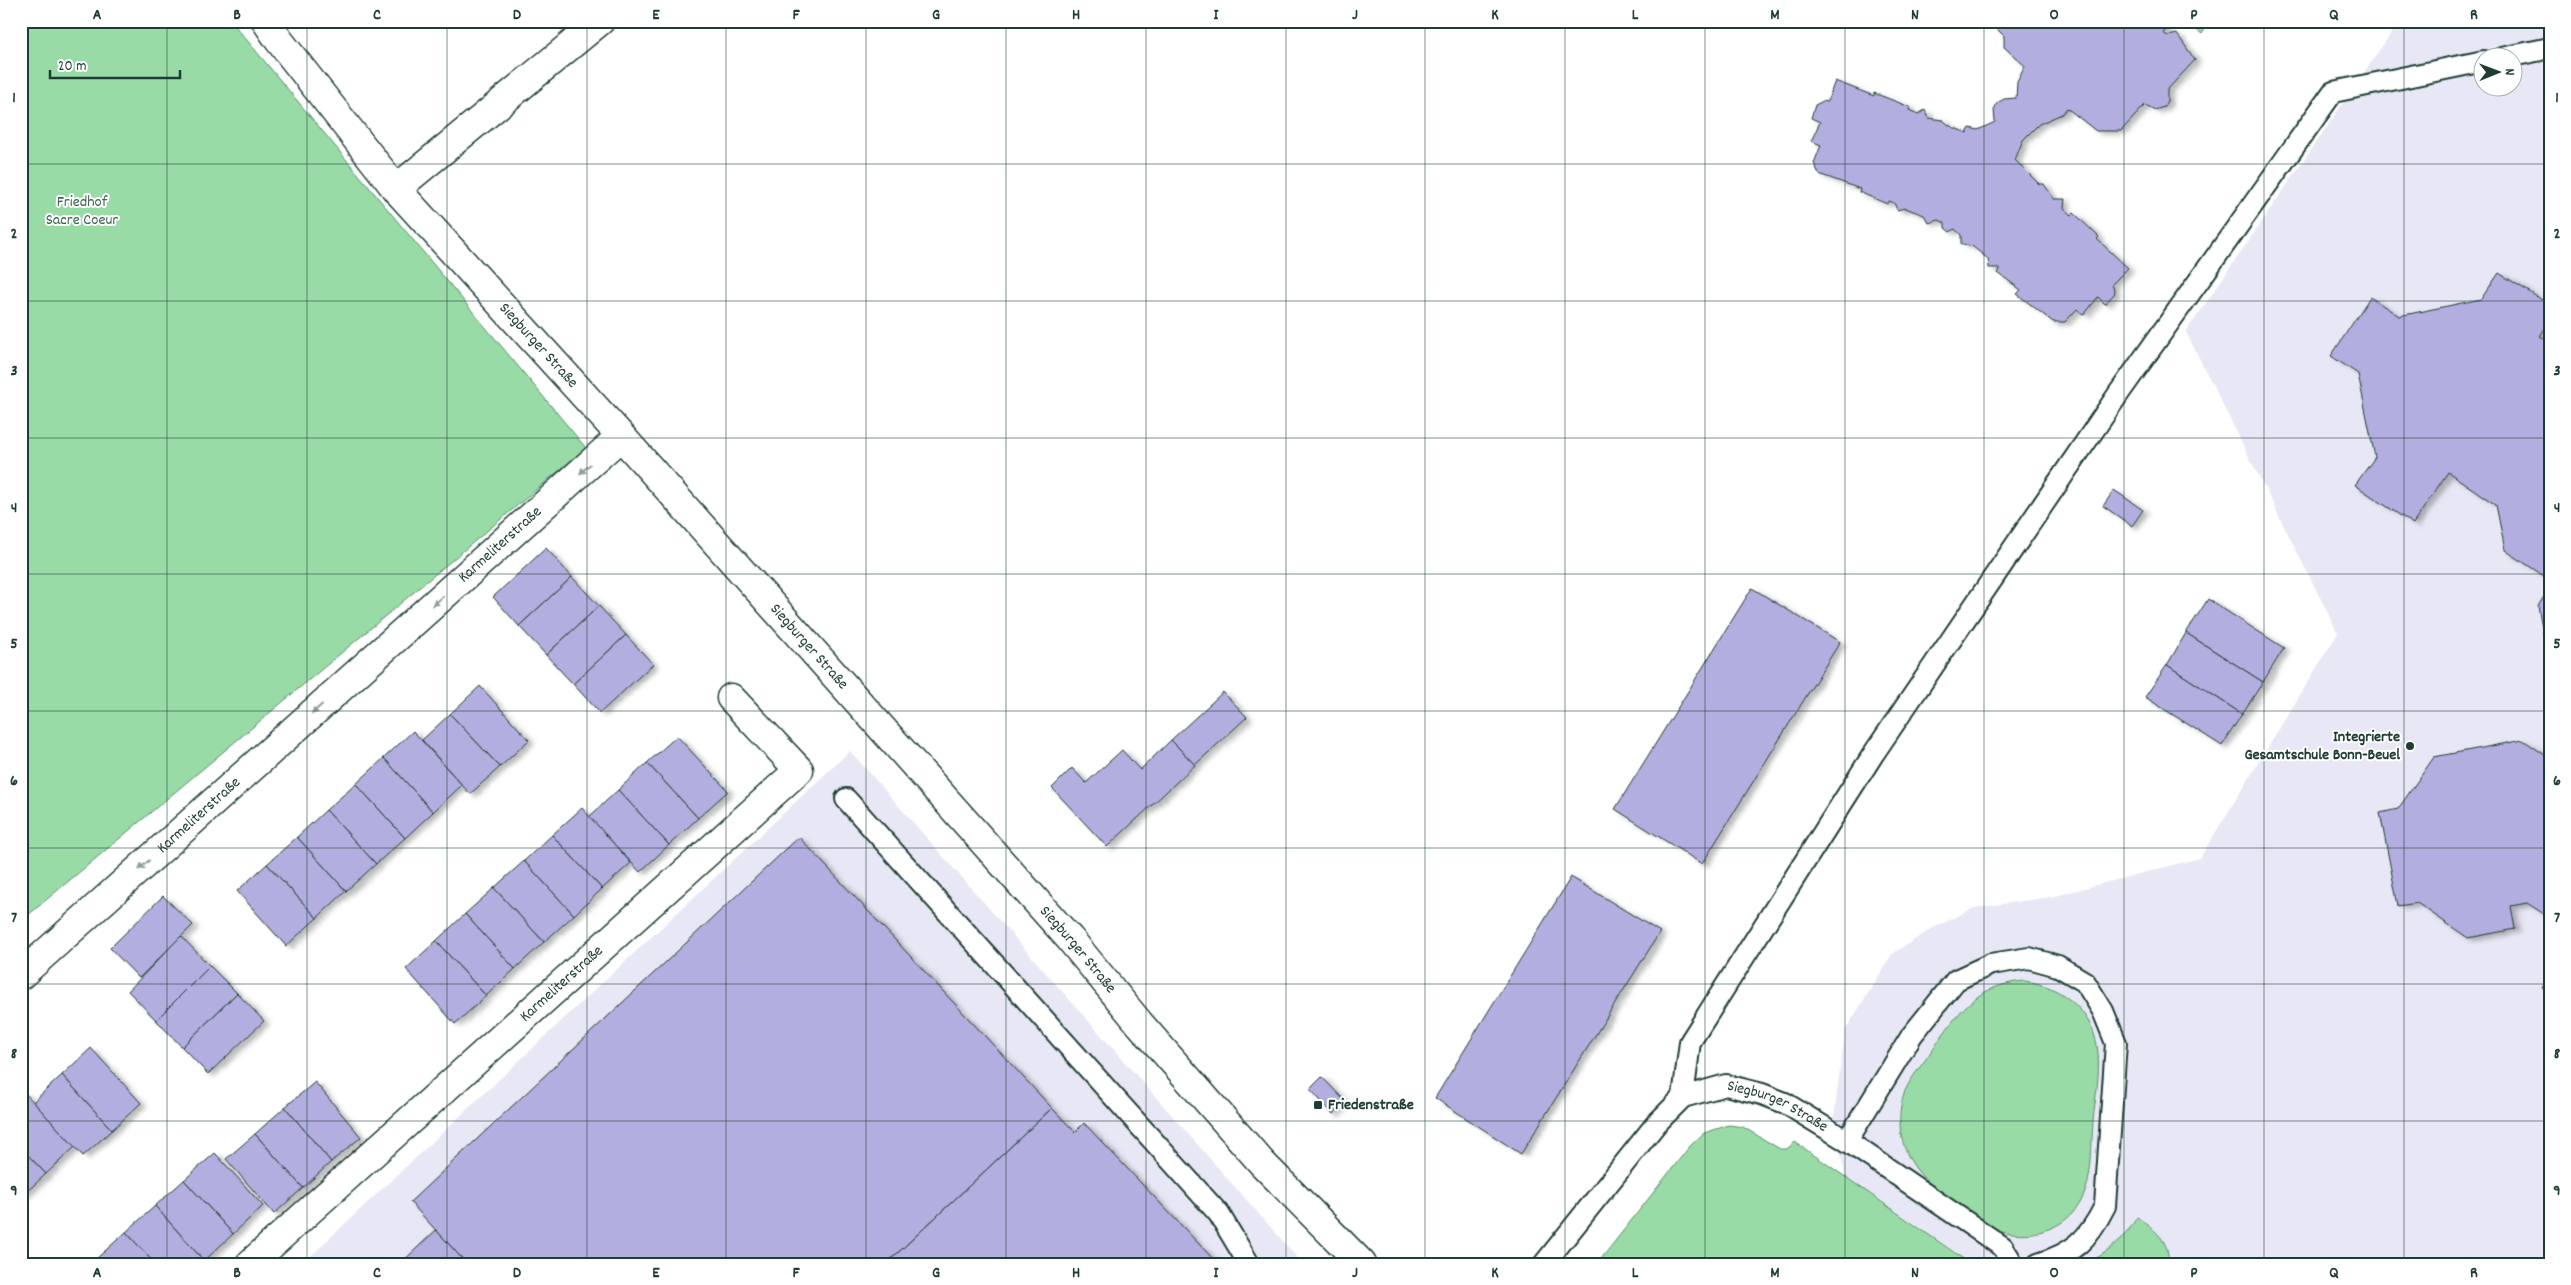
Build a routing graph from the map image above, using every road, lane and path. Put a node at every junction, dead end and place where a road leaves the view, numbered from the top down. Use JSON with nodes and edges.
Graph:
{"nodes":[{"id":1,"x":266,"y":21,"type":"edge"},
{"id":2,"x":600,"y":21,"type":"edge"},
{"id":3,"x":2550,"y":48,"type":"edge"},
{"id":4,"x":2524,"y":53,"type":"edge"},
{"id":5,"x":2474,"y":63,"type":"edge"},
{"id":6,"x":396,"y":189,"type":"junction"},
{"id":7,"x":622,"y":436,"type":"junction"},
{"id":8,"x":731,"y":698,"type":"dead end"},
{"id":9,"x":846,"y":799,"type":"dead end"},
{"id":10,"x":21,"y":975,"type":"edge"},
{"id":11,"x":1684,"y":1097,"type":"junction"},
{"id":12,"x":1847,"y":1141,"type":"junction"},
{"id":13,"x":250,"y":1264,"type":"edge"},
{"id":14,"x":1249,"y":1264,"type":"edge"},
{"id":15,"x":1362,"y":1264,"type":"edge"},
{"id":16,"x":1544,"y":1264,"type":"edge"},
{"id":17,"x":2013,"y":1264,"type":"edge"},
{"id":18,"x":2038,"y":1264,"type":"edge"}],
"edges":[{"from":1,"to":6,"type":"street","name":"Siegburger Straße"},
{"from":2,"to":6,"type":"street"},
{"from":3,"to":4,"type":"lane"},
{"from":5,"to":11,"type":"lane"},
{"from":6,"to":7,"type":"street","name":"Siegburger Straße"},
{"from":7,"to":10,"type":"street","name":"Karmeliterstraße","one_way":true},
{"from":7,"to":15,"type":"street","name":"Siegburger Straße"},
{"from":8,"to":13,"type":"street","name":"Karmeliterstraße"},
{"from":9,"to":14,"type":"lane"},
{"from":11,"to":12,"type":"lane","name":"Siegburger Straße"},
{"from":11,"to":16,"type":"lane","name":"Siegburger Straße"},
{"from":12,"to":17,"type":"lane","name":"Siegburger Straße"},
{"from":12,"to":18,"type":"lane"}]}
